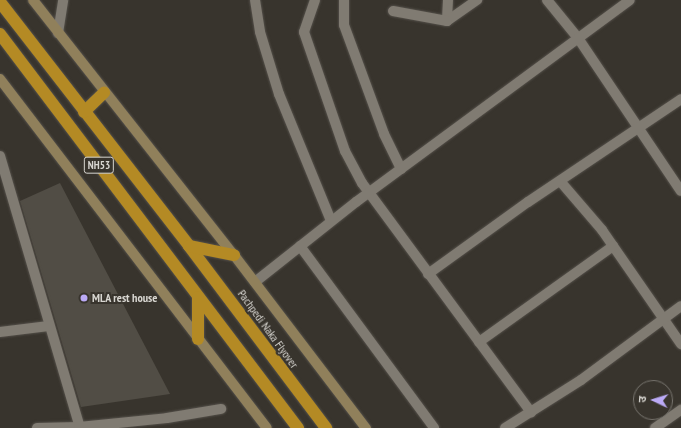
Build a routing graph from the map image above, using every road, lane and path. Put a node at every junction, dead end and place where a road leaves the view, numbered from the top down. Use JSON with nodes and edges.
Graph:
{"nodes":[{"id":1,"x":33,"y":0,"type":"edge"},
{"id":2,"x":63,"y":0,"type":"edge"},
{"id":3,"x":256,"y":0,"type":"edge"},
{"id":4,"x":316,"y":0,"type":"edge"},
{"id":5,"x":344,"y":0,"type":"edge"},
{"id":6,"x":448,"y":0,"type":"edge"},
{"id":7,"x":477,"y":0,"type":"edge"},
{"id":8,"x":547,"y":0,"type":"edge"},
{"id":9,"x":630,"y":0,"type":"edge"},
{"id":10,"x":0,"y":2,"type":"edge"},
{"id":11,"x":393,"y":11,"type":"dead end"},
{"id":12,"x":447,"y":21,"type":"junction"},
{"id":13,"x":58,"y":33,"type":"junction"},
{"id":14,"x":0,"y":34,"type":"edge"},
{"id":15,"x":578,"y":38,"type":"junction"},
{"id":16,"x":0,"y":79,"type":"edge"},
{"id":17,"x":104,"y":93,"type":"junction"},
{"id":18,"x":681,"y":99,"type":"edge"},
{"id":19,"x":84,"y":112,"type":"junction"},
{"id":20,"x":638,"y":127,"type":"junction"},
{"id":21,"x":0,"y":156,"type":"edge"},
{"id":22,"x":401,"y":169,"type":"junction"},
{"id":23,"x":560,"y":181,"type":"junction"},
{"id":24,"x":681,"y":191,"type":"edge"},
{"id":25,"x":369,"y":192,"type":"junction"},
{"id":26,"x":331,"y":221,"type":"junction"},
{"id":27,"x":189,"y":246,"type":"junction"},
{"id":28,"x":300,"y":246,"type":"junction"},
{"id":29,"x":613,"y":246,"type":"junction"},
{"id":30,"x":234,"y":255,"type":"junction"},
{"id":31,"x":428,"y":274,"type":"junction"},
{"id":32,"x":255,"y":282,"type":"junction"},
{"id":33,"x":198,"y":297,"type":"junction"},
{"id":34,"x":681,"y":306,"type":"edge"},
{"id":35,"x":662,"y":318,"type":"junction"},
{"id":36,"x":49,"y":326,"type":"junction"},
{"id":37,"x":0,"y":332,"type":"edge"},
{"id":38,"x":198,"y":339,"type":"junction"},
{"id":39,"x":479,"y":342,"type":"junction"},
{"id":40,"x":681,"y":344,"type":"edge"},
{"id":41,"x":221,"y":409,"type":"dead end"},
{"id":42,"x":681,"y":410,"type":"edge"},
{"id":43,"x":531,"y":412,"type":"junction"},
{"id":44,"x":168,"y":423,"type":"edge"},
{"id":45,"x":37,"y":428,"type":"edge"},
{"id":46,"x":80,"y":428,"type":"edge"},
{"id":47,"x":267,"y":428,"type":"edge"},
{"id":48,"x":298,"y":428,"type":"edge"},
{"id":49,"x":326,"y":428,"type":"edge"},
{"id":50,"x":366,"y":428,"type":"edge"},
{"id":51,"x":434,"y":428,"type":"edge"},
{"id":52,"x":505,"y":428,"type":"edge"},
{"id":53,"x":655,"y":428,"type":"edge"}],
"edges":[{"from":1,"to":13,"type":"main road"},
{"from":2,"to":13,"type":"street"},
{"from":3,"to":26,"type":"street"},
{"from":4,"to":25,"type":"street"},
{"from":5,"to":22,"type":"street"},
{"from":6,"to":12,"type":"street"},
{"from":7,"to":12,"type":"street"},
{"from":8,"to":15,"type":"street"},
{"from":9,"to":15,"type":"street"},
{"from":10,"to":19,"type":"highway","number":"NH53"},
{"from":11,"to":12,"type":"street"},
{"from":13,"to":17,"type":"main road"},
{"from":14,"to":33,"type":"highway","number":"NH53"},
{"from":15,"to":20,"type":"street"},
{"from":15,"to":22,"type":"street"},
{"from":16,"to":38,"type":"main road"},
{"from":17,"to":19,"type":"highway"},
{"from":17,"to":30,"type":"main road"},
{"from":18,"to":20,"type":"street"},
{"from":19,"to":27,"type":"highway","number":"NH53"},
{"from":20,"to":23,"type":"street"},
{"from":20,"to":24,"type":"street"},
{"from":21,"to":36,"type":"street"},
{"from":22,"to":25,"type":"street"},
{"from":23,"to":29,"type":"street"},
{"from":23,"to":31,"type":"street"},
{"from":25,"to":26,"type":"street"},
{"from":25,"to":31,"type":"street"},
{"from":26,"to":28,"type":"street"},
{"from":27,"to":30,"type":"highway"},
{"from":27,"to":49,"type":"highway","name":"Pachpedi Naka Flyover","number":"NH53"},
{"from":28,"to":32,"type":"street"},
{"from":28,"to":51,"type":"street"},
{"from":29,"to":35,"type":"street"},
{"from":29,"to":39,"type":"street"},
{"from":30,"to":32,"type":"main road"},
{"from":31,"to":39,"type":"street"},
{"from":32,"to":50,"type":"main road"},
{"from":33,"to":38,"type":"highway"},
{"from":33,"to":48,"type":"highway","number":"NH53"},
{"from":34,"to":35,"type":"street"},
{"from":35,"to":40,"type":"street"},
{"from":35,"to":43,"type":"street"},
{"from":36,"to":37,"type":"street"},
{"from":36,"to":46,"type":"street"},
{"from":38,"to":47,"type":"main road"},
{"from":39,"to":43,"type":"street"},
{"from":41,"to":44,"type":"street"},
{"from":42,"to":53,"type":"street"},
{"from":43,"to":52,"type":"street"},
{"from":44,"to":46,"type":"street"},
{"from":45,"to":46,"type":"street"}]}
